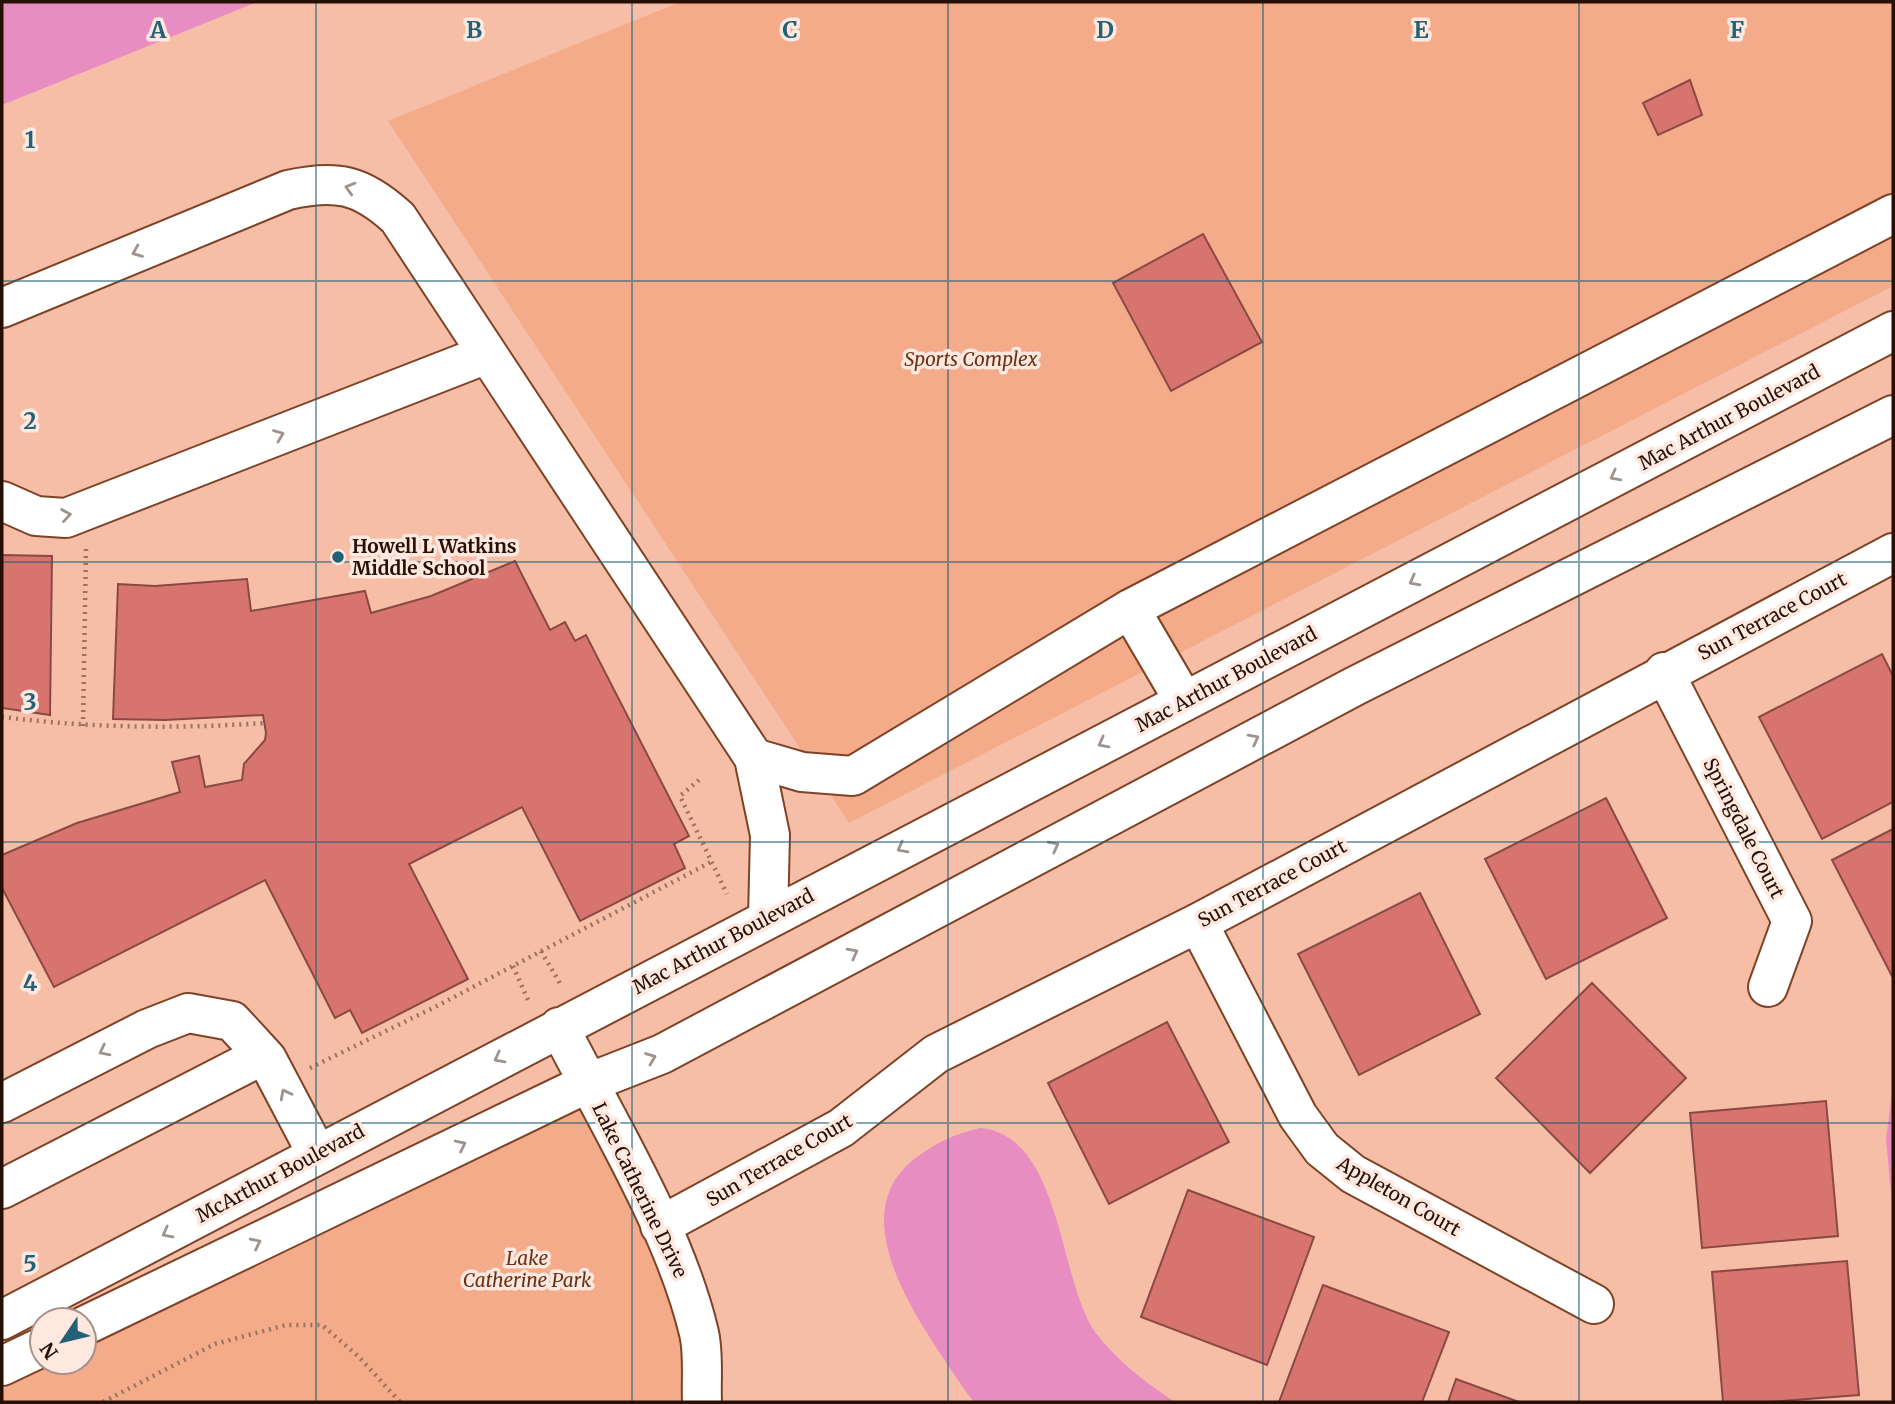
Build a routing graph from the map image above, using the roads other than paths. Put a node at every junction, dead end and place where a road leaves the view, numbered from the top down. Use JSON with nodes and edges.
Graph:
{"nodes":[{"id":1,"x":1893,"y":214,"type":"edge"},
{"id":2,"x":2,"y":307,"type":"edge"},
{"id":3,"x":1893,"y":331,"type":"edge"},
{"id":4,"x":487,"y":354,"type":"junction"},
{"id":5,"x":1893,"y":415,"type":"edge"},
{"id":6,"x":2,"y":501,"type":"edge"},
{"id":7,"x":1893,"y":552,"type":"edge"},
{"id":8,"x":1130,"y":609,"type":"junction"},
{"id":9,"x":1664,"y":672,"type":"junction"},
{"id":10,"x":1184,"y":701,"type":"junction"},
{"id":11,"x":754,"y":758,"type":"junction"},
{"id":12,"x":768,"y":918,"type":"junction"},
{"id":13,"x":1198,"y":923,"type":"junction"},
{"id":14,"x":1768,"y":987,"type":"dead end"},
{"id":15,"x":559,"y":1027,"type":"junction"},
{"id":16,"x":263,"y":1055,"type":"junction"},
{"id":17,"x":588,"y":1083,"type":"junction"},
{"id":18,"x":2,"y":1103,"type":"edge"},
{"id":19,"x":317,"y":1154,"type":"junction"},
{"id":20,"x":2,"y":1189,"type":"edge"},
{"id":21,"x":660,"y":1226,"type":"junction"},
{"id":22,"x":1594,"y":1304,"type":"dead end"},
{"id":23,"x":98,"y":1319,"type":"edge"},
{"id":24,"x":2,"y":1320,"type":"edge"},
{"id":25,"x":28,"y":1354,"type":"edge"},
{"id":26,"x":2,"y":1366,"type":"edge"},
{"id":27,"x":702,"y":1402,"type":"edge"}],
"edges":[{"from":1,"to":8,"type":"street"},
{"from":4,"to":2,"type":"street","one_way":true},
{"from":3,"to":10,"type":"street","name":"Mac Arthur Boulevard","one_way":true},
{"from":6,"to":4,"type":"street","one_way":true},
{"from":4,"to":11,"type":"street"},
{"from":17,"to":5,"type":"street","one_way":true},
{"from":7,"to":9,"type":"street","name":"Sun Terrace Court"},
{"from":8,"to":10,"type":"street"},
{"from":8,"to":11,"type":"street"},
{"from":9,"to":13,"type":"street","name":"Sun Terrace Court"},
{"from":9,"to":14,"type":"street","name":"Springdale Court"},
{"from":10,"to":12,"type":"street","name":"Mac Arthur Boulevard","one_way":true},
{"from":11,"to":12,"type":"street"},
{"from":12,"to":15,"type":"street","name":"Mac Arthur Boulevard"},
{"from":13,"to":21,"type":"street","name":"Sun Terrace Court"},
{"from":13,"to":22,"type":"street","name":"Appleton Court"},
{"from":15,"to":17,"type":"street","name":"Lake Catherine Drive"},
{"from":15,"to":19,"type":"street","name":"McArthur Boulevard","one_way":true},
{"from":16,"to":18,"type":"street","one_way":true},
{"from":19,"to":16,"type":"street","one_way":true},
{"from":16,"to":20,"type":"street"},
{"from":17,"to":21,"type":"street","name":"Lake Catherine Drive"},
{"from":23,"to":17,"type":"street","one_way":true},
{"from":19,"to":24,"type":"street","name":"McArthur Boulevard","one_way":true},
{"from":21,"to":27,"type":"street","name":"Lake Catherine Drive"},
{"from":25,"to":26,"type":"street"}]}
